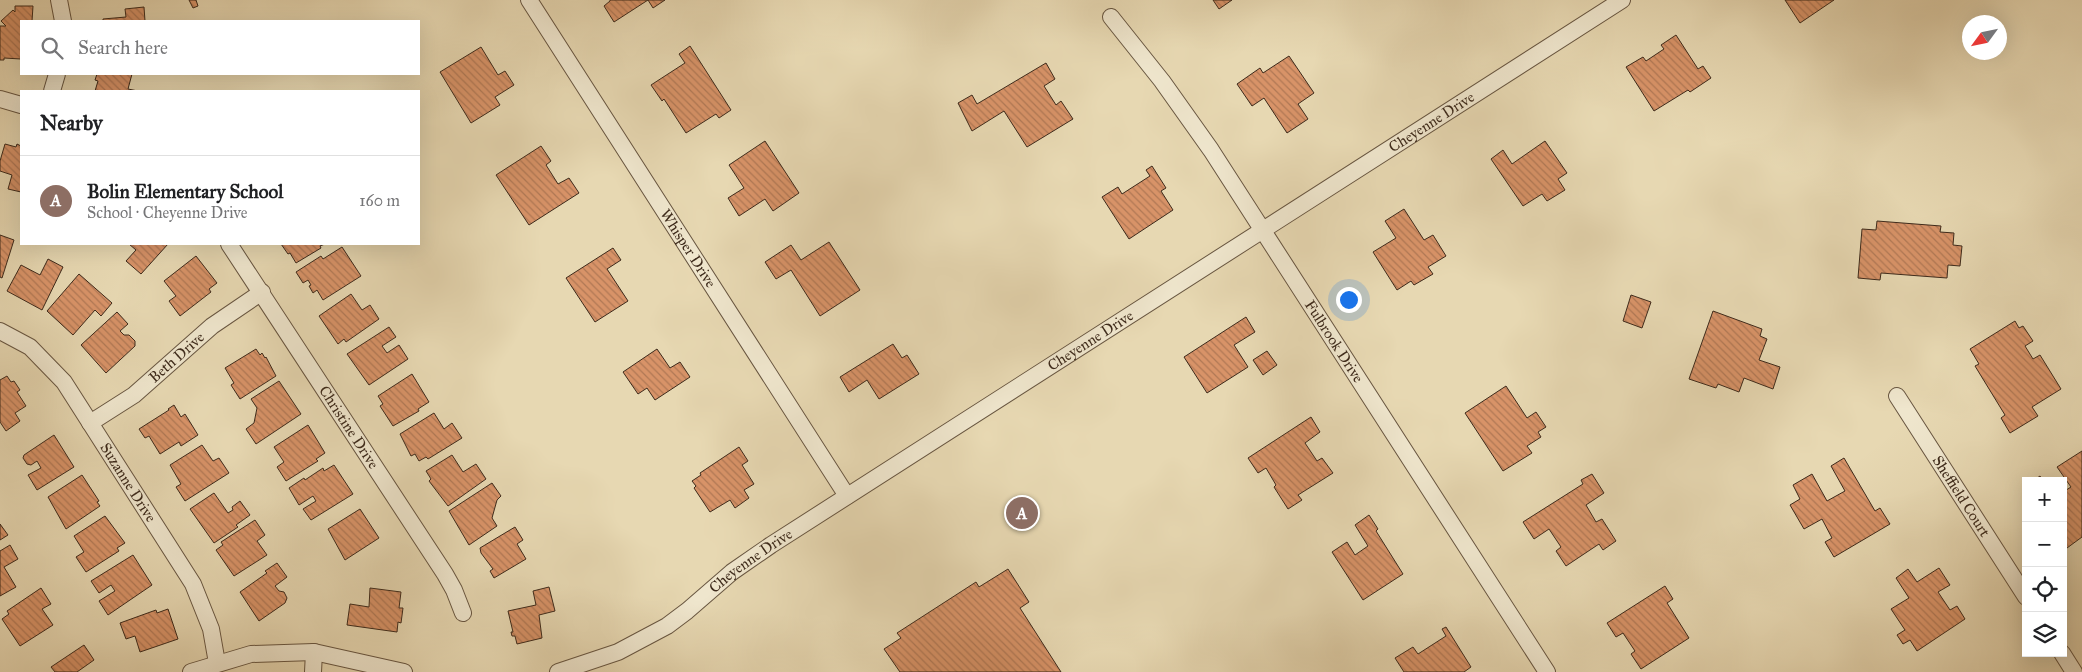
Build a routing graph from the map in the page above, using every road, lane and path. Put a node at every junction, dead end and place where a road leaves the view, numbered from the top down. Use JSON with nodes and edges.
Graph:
{"nodes":[{"id":1,"x":59,"y":0,"type":"edge"},
{"id":2,"x":529,"y":0,"type":"edge"},
{"id":3,"x":1622,"y":0,"type":"edge"},
{"id":4,"x":1111,"y":17,"type":"dead end"},
{"id":5,"x":63,"y":20,"type":"edge"},
{"id":6,"x":57,"y":75,"type":"edge"},
{"id":7,"x":52,"y":90,"type":"edge"},
{"id":8,"x":0,"y":99,"type":"edge"},
{"id":9,"x":20,"y":105,"type":"edge"},
{"id":10,"x":1263,"y":230,"type":"junction"},
{"id":11,"x":230,"y":245,"type":"edge"},
{"id":12,"x":262,"y":292,"type":"junction"},
{"id":13,"x":0,"y":331,"type":"edge"},
{"id":14,"x":1896,"y":396,"type":"dead end"},
{"id":15,"x":90,"y":423,"type":"junction"},
{"id":16,"x":847,"y":496,"type":"junction"},
{"id":17,"x":2022,"y":591,"type":"edge"},
{"id":18,"x":463,"y":613,"type":"dead end"},
{"id":19,"x":314,"y":652,"type":"junction"},
{"id":20,"x":2065,"y":657,"type":"edge"},
{"id":21,"x":216,"y":663,"type":"junction"},
{"id":22,"x":191,"y":672,"type":"edge"},
{"id":23,"x":313,"y":672,"type":"edge"},
{"id":24,"x":404,"y":672,"type":"edge"},
{"id":25,"x":558,"y":672,"type":"edge"},
{"id":26,"x":1547,"y":672,"type":"edge"},
{"id":27,"x":2074,"y":672,"type":"edge"}],
"edges":[{"from":1,"to":5,"type":"street"},
{"from":2,"to":16,"type":"street","name":"Whisper Drive"},
{"from":3,"to":10,"type":"street","name":"Cheyenne Drive"},
{"from":4,"to":10,"type":"street","name":"Fulbrook Drive"},
{"from":6,"to":7,"type":"street"},
{"from":8,"to":9,"type":"street"},
{"from":10,"to":16,"type":"street","name":"Cheyenne Drive"},
{"from":10,"to":26,"type":"street","name":"Fulbrook Drive"},
{"from":11,"to":12,"type":"street","name":"Christine Drive"},
{"from":12,"to":15,"type":"street","name":"Beth Drive"},
{"from":12,"to":18,"type":"street","name":"Christine Drive"},
{"from":13,"to":15,"type":"street","name":"Suzanne Drive"},
{"from":14,"to":17,"type":"street","name":"Sheffield Court"},
{"from":15,"to":21,"type":"street","name":"Suzanne Drive"},
{"from":16,"to":25,"type":"street","name":"Cheyenne Drive"},
{"from":19,"to":21,"type":"street"},
{"from":19,"to":23,"type":"street"},
{"from":19,"to":24,"type":"street"},
{"from":20,"to":27,"type":"street"},
{"from":21,"to":22,"type":"street"}]}
